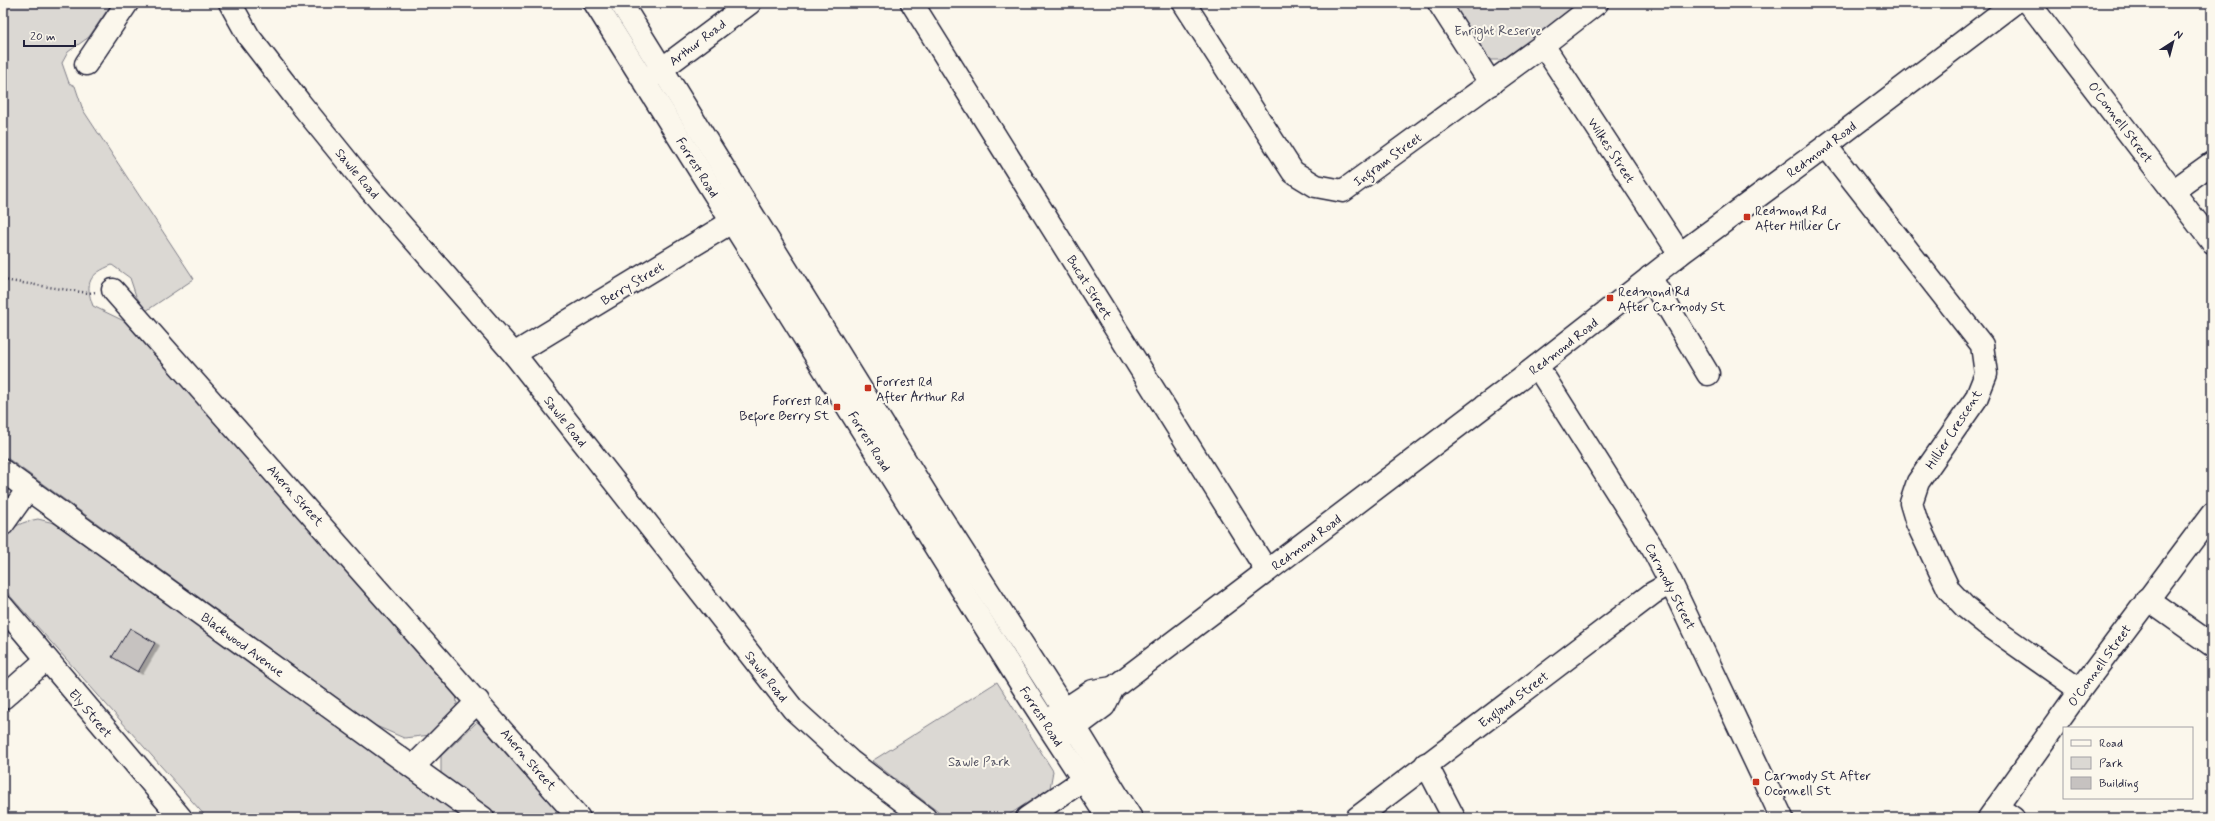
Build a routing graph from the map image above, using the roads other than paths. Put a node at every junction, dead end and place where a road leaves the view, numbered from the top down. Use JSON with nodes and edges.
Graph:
{"nodes":[{"id":1,"x":127,"y":3,"type":"edge"},
{"id":2,"x":230,"y":3,"type":"edge"},
{"id":3,"x":595,"y":3,"type":"edge"},
{"id":4,"x":621,"y":3,"type":"edge"},
{"id":5,"x":750,"y":3,"type":"edge"},
{"id":6,"x":912,"y":3,"type":"edge"},
{"id":7,"x":1184,"y":3,"type":"edge"},
{"id":8,"x":1439,"y":3,"type":"edge"},
{"id":9,"x":1597,"y":3,"type":"edge"},
{"id":10,"x":2014,"y":3,"type":"edge"},
{"id":11,"x":2029,"y":3,"type":"edge"},
{"id":12,"x":1543,"y":45,"type":"junction"},
{"id":13,"x":86,"y":64,"type":"dead end"},
{"id":14,"x":662,"y":68,"type":"junction"},
{"id":15,"x":644,"y":82,"type":"junction"},
{"id":16,"x":1491,"y":84,"type":"junction"},
{"id":17,"x":1826,"y":146,"type":"junction"},
{"id":18,"x":2212,"y":163,"type":"edge"},
{"id":19,"x":2173,"y":191,"type":"junction"},
{"id":20,"x":741,"y":217,"type":"junction"},
{"id":21,"x":2212,"y":242,"type":"edge"},
{"id":22,"x":1680,"y":254,"type":"junction"},
{"id":23,"x":1650,"y":277,"type":"junction"},
{"id":24,"x":113,"y":290,"type":"road end"},
{"id":25,"x":514,"y":354,"type":"junction"},
{"id":26,"x":1537,"y":366,"type":"junction"},
{"id":27,"x":1708,"y":374,"type":"dead end"},
{"id":28,"x":12,"y":483,"type":"edge"},
{"id":29,"x":2212,"y":514,"type":"edge"},
{"id":30,"x":3,"y":524,"type":"edge"},
{"id":31,"x":1267,"y":571,"type":"junction"},
{"id":32,"x":1671,"y":583,"type":"junction"},
{"id":33,"x":2147,"y":599,"type":"junction"},
{"id":34,"x":3,"y":607,"type":"edge"},
{"id":35,"x":2212,"y":645,"type":"edge"},
{"id":36,"x":46,"y":660,"type":"junction"},
{"id":37,"x":1113,"y":688,"type":"junction"},
{"id":38,"x":2080,"y":690,"type":"junction"},
{"id":39,"x":3,"y":698,"type":"edge"},
{"id":40,"x":478,"y":701,"type":"junction"},
{"id":41,"x":1064,"y":710,"type":"junction"},
{"id":42,"x":1046,"y":722,"type":"junction"},
{"id":43,"x":1076,"y":728,"type":"junction"},
{"id":44,"x":1058,"y":741,"type":"junction"},
{"id":45,"x":1426,"y":764,"type":"junction"},
{"id":46,"x":412,"y":767,"type":"junction"},
{"id":47,"x":1092,"y":774,"type":"junction"},
{"id":48,"x":2000,"y":814,"type":"edge"},
{"id":49,"x":181,"y":818,"type":"edge"},
{"id":50,"x":483,"y":818,"type":"edge"},
{"id":51,"x":580,"y":818,"type":"edge"},
{"id":52,"x":924,"y":818,"type":"edge"},
{"id":53,"x":1027,"y":818,"type":"edge"},
{"id":54,"x":1108,"y":818,"type":"edge"},
{"id":55,"x":1131,"y":818,"type":"edge"},
{"id":56,"x":1357,"y":818,"type":"edge"},
{"id":57,"x":1454,"y":818,"type":"edge"},
{"id":58,"x":1782,"y":818,"type":"edge"}],
"edges":[{"from":1,"to":13,"type":"street"},
{"from":2,"to":25,"type":"street","name":"Sawle Road"},
{"from":3,"to":15,"type":"street","name":"Forrest Road"},
{"from":4,"to":14,"type":"street","name":"Forrest Road"},
{"from":5,"to":14,"type":"street","name":"Arthur Road"},
{"from":6,"to":31,"type":"street","name":"Bucat Street"},
{"from":7,"to":16,"type":"street","name":"Ingram Street"},
{"from":8,"to":16,"type":"street"},
{"from":9,"to":12,"type":"street","name":"Ingram Street"},
{"from":10,"to":17,"type":"street","name":"Redmond Road"},
{"from":11,"to":19,"type":"street","name":"O'Connell Street"},
{"from":12,"to":16,"type":"street","name":"Ingram Street"},
{"from":12,"to":22,"type":"street","name":"Wilkes Street"},
{"from":14,"to":15,"type":"street","name":"Arthur Road"},
{"from":14,"to":20,"type":"street","name":"Forrest Road"},
{"from":15,"to":20,"type":"street","name":"Forrest Road"},
{"from":17,"to":22,"type":"street","name":"Redmond Road"},
{"from":17,"to":38,"type":"street","name":"Hillier Crescent"},
{"from":18,"to":19,"type":"street"},
{"from":19,"to":21,"type":"street","name":"O'Connell Street"},
{"from":20,"to":25,"type":"street","name":"Berry Street"},
{"from":20,"to":41,"type":"street","name":"Forrest Road"},
{"from":20,"to":42,"type":"street","name":"Forrest Road"},
{"from":22,"to":23,"type":"street","name":"Redmond Road"},
{"from":23,"to":26,"type":"street","name":"Redmond Road"},
{"from":23,"to":27,"type":"street"},
{"from":24,"to":40,"type":"street","name":"Ahern Street"},
{"from":25,"to":52,"type":"street","name":"Sawle Road"},
{"from":26,"to":31,"type":"street","name":"Redmond Road"},
{"from":26,"to":32,"type":"street","name":"Carmody Street"},
{"from":28,"to":30,"type":"street"},
{"from":28,"to":46,"type":"street","name":"Blackwood Avenue"},
{"from":29,"to":33,"type":"street","name":"O'Connell Street"},
{"from":31,"to":37,"type":"street","name":"Redmond Road"},
{"from":32,"to":45,"type":"street","name":"England Street"},
{"from":32,"to":58,"type":"street","name":"Carmody Street"},
{"from":33,"to":35,"type":"street"},
{"from":33,"to":38,"type":"street","name":"O'Connell Street"},
{"from":34,"to":36,"type":"street","name":"Ely Street"},
{"from":36,"to":39,"type":"street"},
{"from":36,"to":49,"type":"street","name":"Ely Street"},
{"from":37,"to":41,"type":"street","name":"Redmond Road"},
{"from":37,"to":43,"type":"street","name":"Redmond Road"},
{"from":38,"to":48,"type":"street","name":"O'Connell Street"},
{"from":40,"to":46,"type":"street"},
{"from":40,"to":51,"type":"street","name":"Ahern Street"},
{"from":41,"to":42,"type":"street","name":"Redmond Road"},
{"from":41,"to":43,"type":"street","name":"Forrest Road"},
{"from":42,"to":44,"type":"street","name":"Forrest Road"},
{"from":43,"to":44,"type":"street","name":"Redmond Road"},
{"from":43,"to":47,"type":"street","name":"Forrest Road"},
{"from":44,"to":47,"type":"street","name":"Forrest Road"},
{"from":45,"to":56,"type":"street","name":"England Street"},
{"from":45,"to":57,"type":"street"},
{"from":46,"to":50,"type":"street","name":"Blackwood Avenue"},
{"from":47,"to":53,"type":"street"},
{"from":47,"to":54,"type":"street","name":"Forrest Road"},
{"from":47,"to":55,"type":"street","name":"Forrest Road"}]}
